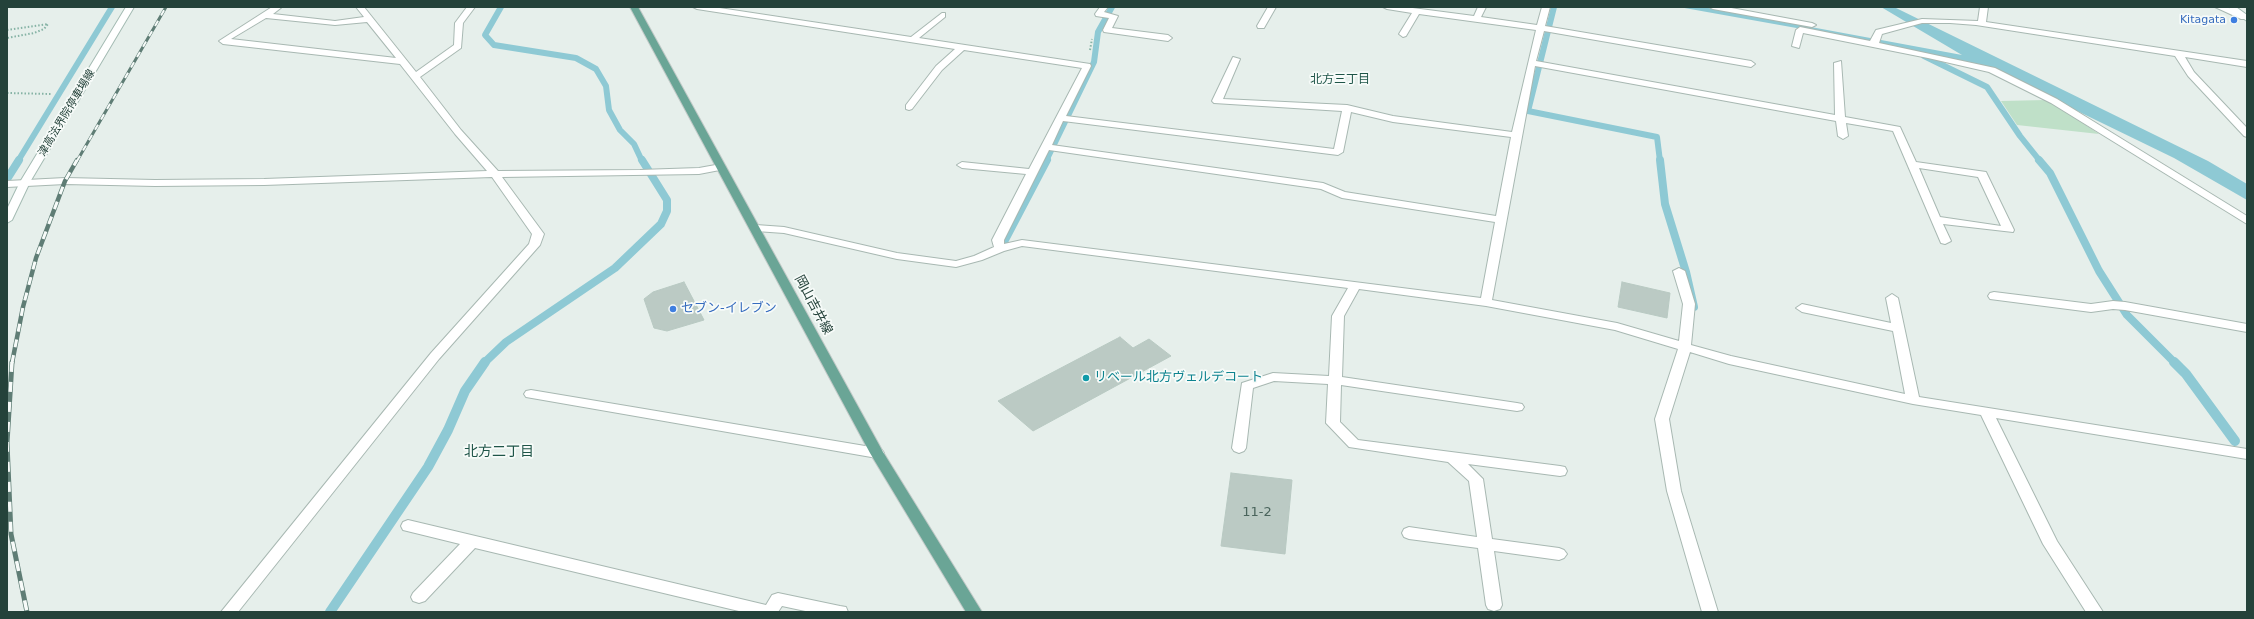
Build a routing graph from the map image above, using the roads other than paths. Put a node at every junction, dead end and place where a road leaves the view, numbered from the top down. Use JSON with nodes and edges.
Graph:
{"nodes":[{"id":1,"x":130,"y":7,"type":"edge"},
{"id":2,"x":278,"y":7,"type":"edge"},
{"id":3,"x":360,"y":7,"type":"edge"},
{"id":4,"x":471,"y":7,"type":"edge"},
{"id":5,"x":634,"y":7,"type":"edge"},
{"id":6,"x":697,"y":7,"type":"edge"},
{"id":7,"x":1272,"y":7,"type":"edge"},
{"id":8,"x":1387,"y":7,"type":"edge"},
{"id":9,"x":1482,"y":7,"type":"edge"},
{"id":10,"x":1546,"y":7,"type":"edge"},
{"id":11,"x":1713,"y":7,"type":"edge"},
{"id":12,"x":1984,"y":7,"type":"edge"},
{"id":13,"x":2219,"y":7,"type":"edge"},
{"id":14,"x":2231,"y":7,"type":"edge"},
{"id":15,"x":1417,"y":11,"type":"junction"},
{"id":16,"x":1106,"y":13,"type":"edge"},
{"id":17,"x":264,"y":15,"type":"junction"},
{"id":18,"x":942,"y":15,"type":"dead end"},
{"id":19,"x":2245,"y":18,"type":"edge"},
{"id":20,"x":371,"y":20,"type":"junction"},
{"id":21,"x":1476,"y":20,"type":"junction"},
{"id":22,"x":1982,"y":24,"type":"junction"},
{"id":23,"x":1262,"y":26,"type":"dead end"},
{"id":24,"x":1546,"y":29,"type":"junction"},
{"id":25,"x":1403,"y":34,"type":"dead end"},
{"id":26,"x":1168,"y":38,"type":"dead end"},
{"id":27,"x":913,"y":39,"type":"junction"},
{"id":28,"x":1875,"y":41,"type":"junction"},
{"id":29,"x":1796,"y":46,"type":"dead end"},
{"id":30,"x":962,"y":47,"type":"junction"},
{"id":31,"x":2179,"y":55,"type":"junction"},
{"id":32,"x":1236,"y":59,"type":"dead end"},
{"id":33,"x":404,"y":62,"type":"junction"},
{"id":34,"x":1838,"y":63,"type":"dead end"},
{"id":35,"x":1537,"y":64,"type":"junction"},
{"id":36,"x":1751,"y":64,"type":"dead end"},
{"id":37,"x":2247,"y":64,"type":"edge"},
{"id":38,"x":416,"y":76,"type":"junction"},
{"id":39,"x":909,"y":107,"type":"dead end"},
{"id":40,"x":1347,"y":108,"type":"junction"},
{"id":41,"x":1840,"y":118,"type":"junction"},
{"id":42,"x":1065,"y":119,"type":"junction"},
{"id":43,"x":2247,"y":134,"type":"edge"},
{"id":44,"x":1516,"y":135,"type":"junction"},
{"id":45,"x":1843,"y":136,"type":"dead end"},
{"id":46,"x":1051,"y":147,"type":"junction"},
{"id":47,"x":1912,"y":164,"type":"junction"},
{"id":48,"x":962,"y":165,"type":"dead end"},
{"id":49,"x":721,"y":167,"type":"junction"},
{"id":50,"x":1032,"y":172,"type":"junction"},
{"id":51,"x":495,"y":174,"type":"junction"},
{"id":52,"x":25,"y":182,"type":"junction"},
{"id":53,"x":9,"y":184,"type":"edge"},
{"id":54,"x":7,"y":220,"type":"edge"},
{"id":55,"x":1501,"y":220,"type":"junction"},
{"id":56,"x":1936,"y":220,"type":"junction"},
{"id":57,"x":2247,"y":221,"type":"edge"},
{"id":58,"x":756,"y":228,"type":"junction"},
{"id":59,"x":1945,"y":241,"type":"dead end"},
{"id":60,"x":1000,"y":248,"type":"junction"},
{"id":61,"x":1680,"y":271,"type":"dead end"},
{"id":62,"x":1356,"y":285,"type":"junction"},
{"id":63,"x":1994,"y":296,"type":"dead end"},
{"id":64,"x":1892,"y":298,"type":"dead end"},
{"id":65,"x":1486,"y":302,"type":"junction"},
{"id":66,"x":1802,"y":308,"type":"dead end"},
{"id":67,"x":1898,"y":328,"type":"junction"},
{"id":68,"x":2247,"y":328,"type":"edge"},
{"id":69,"x":1685,"y":347,"type":"junction"},
{"id":70,"x":1335,"y":380,"type":"junction"},
{"id":71,"x":532,"y":394,"type":"dead end"},
{"id":72,"x":1913,"y":400,"type":"junction"},
{"id":73,"x":1517,"y":407,"type":"dead end"},
{"id":74,"x":1986,"y":412,"type":"junction"},
{"id":75,"x":1239,"y":448,"type":"dead end"},
{"id":76,"x":877,"y":453,"type":"junction"},
{"id":77,"x":2247,"y":454,"type":"edge"},
{"id":78,"x":1452,"y":458,"type":"junction"},
{"id":79,"x":1560,"y":471,"type":"dead end"},
{"id":80,"x":408,"y":526,"type":"dead end"},
{"id":81,"x":1408,"y":533,"type":"dead end"},
{"id":82,"x":472,"y":541,"type":"junction"},
{"id":83,"x":1485,"y":543,"type":"junction"},
{"id":84,"x":1559,"y":554,"type":"dead end"},
{"id":85,"x":419,"y":597,"type":"dead end"},
{"id":86,"x":1494,"y":604,"type":"dead end"},
{"id":87,"x":229,"y":612,"type":"edge"},
{"id":88,"x":770,"y":612,"type":"edge"},
{"id":89,"x":840,"y":612,"type":"edge"},
{"id":90,"x":974,"y":612,"type":"edge"},
{"id":91,"x":1710,"y":612,"type":"edge"},
{"id":92,"x":2095,"y":612,"type":"edge"}],
"edges":[{"from":1,"to":52,"type":"street","name":"津高法界院停車場線"},
{"from":2,"to":17,"type":"street"},
{"from":3,"to":20,"type":"street"},
{"from":4,"to":38,"type":"street"},
{"from":5,"to":49,"type":"main road","name":"岡山吉井線"},
{"from":6,"to":27,"type":"street"},
{"from":7,"to":23,"type":"street"},
{"from":8,"to":15,"type":"street"},
{"from":9,"to":21,"type":"street"},
{"from":10,"to":24,"type":"street"},
{"from":11,"to":28,"type":"street"},
{"from":12,"to":22,"type":"street"},
{"from":13,"to":19,"type":"street"},
{"from":14,"to":19,"type":"street"},
{"from":15,"to":21,"type":"street"},
{"from":15,"to":25,"type":"street"},
{"from":16,"to":26,"type":"street"},
{"from":17,"to":20,"type":"street"},
{"from":17,"to":33,"type":"street"},
{"from":18,"to":27,"type":"street"},
{"from":20,"to":33,"type":"street"},
{"from":21,"to":24,"type":"street"},
{"from":22,"to":28,"type":"street"},
{"from":22,"to":31,"type":"street"},
{"from":24,"to":35,"type":"street"},
{"from":24,"to":36,"type":"street"},
{"from":27,"to":30,"type":"street"},
{"from":28,"to":29,"type":"street"},
{"from":28,"to":57,"type":"street"},
{"from":30,"to":39,"type":"street"},
{"from":30,"to":42,"type":"street"},
{"from":31,"to":37,"type":"street"},
{"from":31,"to":43,"type":"street"},
{"from":32,"to":40,"type":"street"},
{"from":33,"to":38,"type":"street"},
{"from":34,"to":41,"type":"street"},
{"from":35,"to":41,"type":"street"},
{"from":35,"to":44,"type":"street"},
{"from":38,"to":51,"type":"street"},
{"from":40,"to":42,"type":"street"},
{"from":40,"to":44,"type":"street"},
{"from":41,"to":45,"type":"street"},
{"from":41,"to":47,"type":"street"},
{"from":42,"to":46,"type":"street"},
{"from":44,"to":55,"type":"street"},
{"from":46,"to":50,"type":"street"},
{"from":46,"to":55,"type":"street"},
{"from":47,"to":56,"type":"street"},
{"from":47,"to":56,"type":"street"},
{"from":48,"to":50,"type":"street"},
{"from":49,"to":51,"type":"street"},
{"from":49,"to":58,"type":"main road","name":"岡山吉井線"},
{"from":50,"to":60,"type":"street"},
{"from":51,"to":52,"type":"street"},
{"from":51,"to":87,"type":"street"},
{"from":52,"to":53,"type":"street"},
{"from":52,"to":54,"type":"street","name":"津高法界院停車場線"},
{"from":55,"to":65,"type":"street"},
{"from":56,"to":59,"type":"street"},
{"from":58,"to":60,"type":"street"},
{"from":58,"to":76,"type":"main road","name":"岡山吉井線"},
{"from":60,"to":62,"type":"street"},
{"from":61,"to":69,"type":"street"},
{"from":62,"to":65,"type":"street"},
{"from":62,"to":70,"type":"street"},
{"from":63,"to":68,"type":"street"},
{"from":64,"to":67,"type":"street"},
{"from":65,"to":69,"type":"street"},
{"from":66,"to":67,"type":"street"},
{"from":67,"to":72,"type":"street"},
{"from":69,"to":72,"type":"street"},
{"from":69,"to":91,"type":"street"},
{"from":70,"to":73,"type":"street"},
{"from":70,"to":75,"type":"street"},
{"from":70,"to":78,"type":"street"},
{"from":71,"to":76,"type":"street"},
{"from":72,"to":74,"type":"street"},
{"from":74,"to":77,"type":"street"},
{"from":74,"to":92,"type":"street"},
{"from":76,"to":90,"type":"main road","name":"岡山吉井線"},
{"from":78,"to":79,"type":"street"},
{"from":78,"to":83,"type":"street"},
{"from":80,"to":82,"type":"street"},
{"from":81,"to":83,"type":"street"},
{"from":82,"to":85,"type":"street"},
{"from":82,"to":88,"type":"street"},
{"from":83,"to":84,"type":"street"},
{"from":83,"to":86,"type":"street"},
{"from":88,"to":89,"type":"street"}]}
